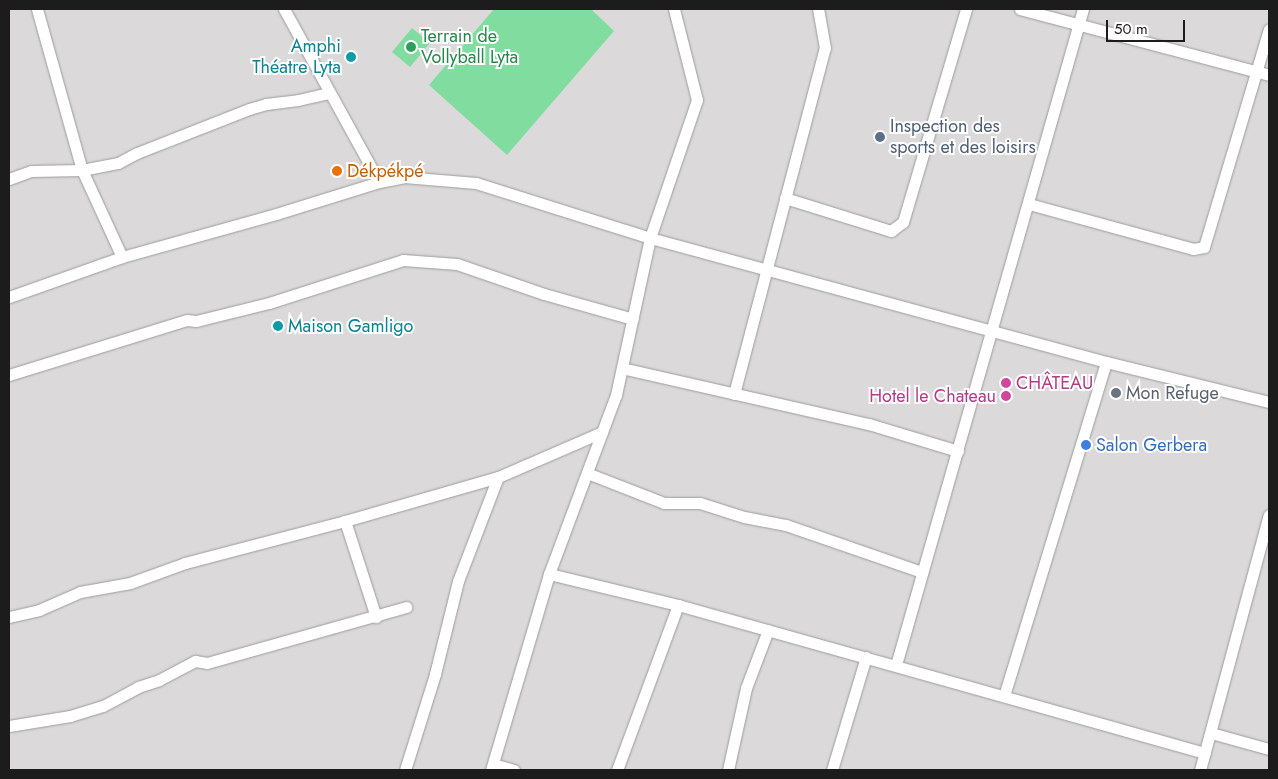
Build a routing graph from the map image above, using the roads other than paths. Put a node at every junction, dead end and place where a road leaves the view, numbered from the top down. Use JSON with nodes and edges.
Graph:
{"nodes":[{"id":1,"x":37,"y":9,"type":"edge"},
{"id":2,"x":284,"y":9,"type":"edge"},
{"id":3,"x":674,"y":9,"type":"edge"},
{"id":4,"x":818,"y":9,"type":"edge"},
{"id":5,"x":966,"y":9,"type":"edge"},
{"id":6,"x":1020,"y":9,"type":"edge"},
{"id":7,"x":1084,"y":9,"type":"edge"},
{"id":8,"x":1078,"y":26,"type":"junction"},
{"id":9,"x":1269,"y":28,"type":"edge"},
{"id":10,"x":1257,"y":72,"type":"junction"},
{"id":11,"x":1269,"y":76,"type":"edge"},
{"id":12,"x":328,"y":93,"type":"junction"},
{"id":13,"x":82,"y":170,"type":"junction"},
{"id":14,"x":9,"y":179,"type":"edge"},
{"id":15,"x":379,"y":182,"type":"junction"},
{"id":16,"x":785,"y":198,"type":"junction"},
{"id":17,"x":1029,"y":204,"type":"junction"},
{"id":18,"x":650,"y":238,"type":"junction"},
{"id":19,"x":122,"y":257,"type":"junction"},
{"id":20,"x":766,"y":268,"type":"junction"},
{"id":21,"x":9,"y":297,"type":"edge"},
{"id":22,"x":633,"y":319,"type":"junction"},
{"id":23,"x":993,"y":330,"type":"junction"},
{"id":24,"x":1106,"y":362,"type":"junction"},
{"id":25,"x":622,"y":368,"type":"junction"},
{"id":26,"x":9,"y":375,"type":"edge"},
{"id":27,"x":734,"y":394,"type":"junction"},
{"id":28,"x":1269,"y":402,"type":"edge"},
{"id":29,"x":602,"y":432,"type":"junction"},
{"id":30,"x":958,"y":451,"type":"junction"},
{"id":31,"x":587,"y":473,"type":"junction"},
{"id":32,"x":498,"y":477,"type":"junction"},
{"id":33,"x":1269,"y":515,"type":"edge"},
{"id":34,"x":345,"y":521,"type":"junction"},
{"id":35,"x":922,"y":572,"type":"junction"},
{"id":36,"x":549,"y":574,"type":"junction"},
{"id":37,"x":678,"y":606,"type":"junction"},
{"id":38,"x":406,"y":607,"type":"dead end"},
{"id":39,"x":9,"y":617,"type":"edge"},
{"id":40,"x":376,"y":617,"type":"junction"},
{"id":41,"x":768,"y":630,"type":"junction"},
{"id":42,"x":866,"y":657,"type":"junction"},
{"id":43,"x":896,"y":665,"type":"junction"},
{"id":44,"x":1004,"y":696,"type":"junction"},
{"id":45,"x":9,"y":726,"type":"edge"},
{"id":46,"x":1211,"y":733,"type":"junction"},
{"id":47,"x":1269,"y":749,"type":"edge"},
{"id":48,"x":1205,"y":753,"type":"junction"},
{"id":49,"x":492,"y":767,"type":"edge"},
{"id":50,"x":404,"y":770,"type":"edge"},
{"id":51,"x":514,"y":770,"type":"edge"},
{"id":52,"x":616,"y":770,"type":"edge"},
{"id":53,"x":728,"y":770,"type":"edge"},
{"id":54,"x":832,"y":770,"type":"edge"},
{"id":55,"x":1200,"y":770,"type":"edge"}],
"edges":[{"from":1,"to":13,"type":"street"},
{"from":2,"to":12,"type":"street"},
{"from":3,"to":18,"type":"street"},
{"from":4,"to":16,"type":"street"},
{"from":5,"to":16,"type":"street"},
{"from":6,"to":8,"type":"street"},
{"from":7,"to":8,"type":"street"},
{"from":8,"to":10,"type":"street"},
{"from":8,"to":17,"type":"street"},
{"from":9,"to":10,"type":"street"},
{"from":10,"to":11,"type":"street"},
{"from":10,"to":17,"type":"street"},
{"from":12,"to":13,"type":"street"},
{"from":12,"to":15,"type":"street"},
{"from":13,"to":14,"type":"street"},
{"from":13,"to":19,"type":"street"},
{"from":15,"to":18,"type":"street"},
{"from":15,"to":19,"type":"street"},
{"from":16,"to":20,"type":"street"},
{"from":17,"to":23,"type":"street"},
{"from":18,"to":20,"type":"street"},
{"from":18,"to":22,"type":"street"},
{"from":19,"to":21,"type":"street"},
{"from":20,"to":23,"type":"street"},
{"from":20,"to":27,"type":"street"},
{"from":22,"to":25,"type":"street"},
{"from":22,"to":26,"type":"street"},
{"from":23,"to":24,"type":"street"},
{"from":23,"to":30,"type":"street"},
{"from":24,"to":28,"type":"street"},
{"from":24,"to":44,"type":"street"},
{"from":25,"to":27,"type":"street"},
{"from":25,"to":29,"type":"street"},
{"from":27,"to":30,"type":"street"},
{"from":29,"to":31,"type":"street"},
{"from":29,"to":32,"type":"street"},
{"from":30,"to":35,"type":"street"},
{"from":31,"to":35,"type":"street"},
{"from":31,"to":36,"type":"street"},
{"from":32,"to":34,"type":"street"},
{"from":32,"to":50,"type":"street"},
{"from":33,"to":46,"type":"street"},
{"from":34,"to":39,"type":"street"},
{"from":34,"to":40,"type":"street"},
{"from":35,"to":43,"type":"street"},
{"from":36,"to":37,"type":"street"},
{"from":36,"to":49,"type":"street"},
{"from":37,"to":41,"type":"street"},
{"from":37,"to":52,"type":"street"},
{"from":38,"to":40,"type":"street"},
{"from":40,"to":45,"type":"street"},
{"from":41,"to":42,"type":"street"},
{"from":41,"to":53,"type":"street"},
{"from":42,"to":43,"type":"street"},
{"from":42,"to":54,"type":"street"},
{"from":43,"to":44,"type":"street"},
{"from":44,"to":48,"type":"street"},
{"from":46,"to":47,"type":"street"},
{"from":46,"to":48,"type":"street"},
{"from":48,"to":55,"type":"street"},
{"from":49,"to":51,"type":"street"}]}
